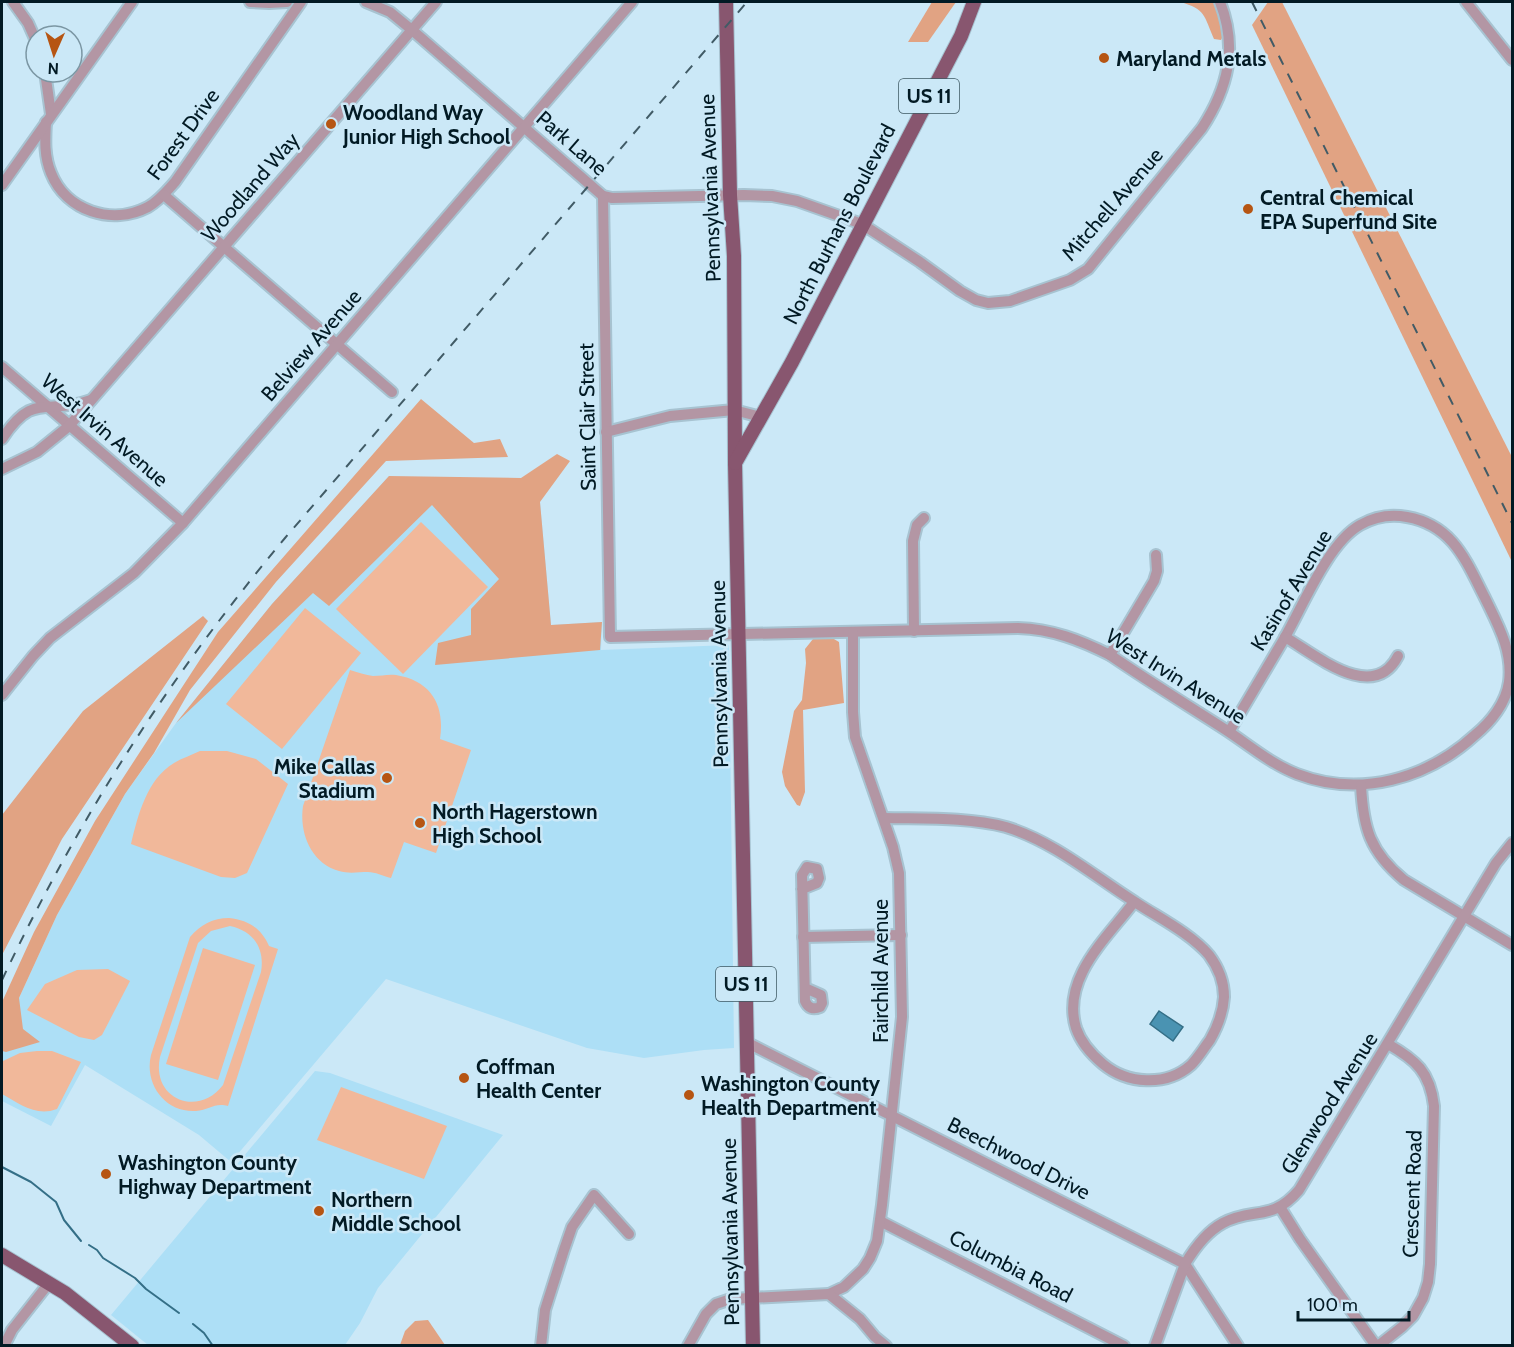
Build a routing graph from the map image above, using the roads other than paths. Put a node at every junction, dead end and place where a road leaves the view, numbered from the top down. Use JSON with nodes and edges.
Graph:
{"nodes":[{"id":1,"x":13,"y":2,"type":"edge"},
{"id":2,"x":132,"y":2,"type":"edge"},
{"id":3,"x":249,"y":2,"type":"edge"},
{"id":4,"x":287,"y":2,"type":"edge"},
{"id":5,"x":301,"y":2,"type":"edge"},
{"id":6,"x":366,"y":2,"type":"edge"},
{"id":7,"x":436,"y":2,"type":"edge"},
{"id":8,"x":632,"y":2,"type":"edge"},
{"id":9,"x":726,"y":2,"type":"edge"},
{"id":10,"x":974,"y":2,"type":"edge"},
{"id":11,"x":1220,"y":2,"type":"edge"},
{"id":12,"x":1467,"y":2,"type":"edge"},
{"id":13,"x":28,"y":24,"type":"edge"},
{"id":14,"x":412,"y":30,"type":"junction"},
{"id":15,"x":1512,"y":60,"type":"edge"},
{"id":16,"x":46,"y":84,"type":"edge"},
{"id":17,"x":49,"y":118,"type":"junction"},
{"id":18,"x":523,"y":127,"type":"junction"},
{"id":19,"x":2,"y":185,"type":"edge"},
{"id":20,"x":164,"y":195,"type":"junction"},
{"id":21,"x":730,"y":195,"type":"junction"},
{"id":22,"x":603,"y":196,"type":"junction"},
{"id":23,"x":862,"y":224,"type":"junction"},
{"id":24,"x":225,"y":246,"type":"junction"},
{"id":25,"x":338,"y":343,"type":"junction"},
{"id":26,"x":2,"y":367,"type":"edge"},
{"id":27,"x":392,"y":392,"type":"dead end"},
{"id":28,"x":94,"y":399,"type":"junction"},
{"id":29,"x":46,"y":406,"type":"junction"},
{"id":30,"x":734,"y":410,"type":"junction"},
{"id":31,"x":761,"y":417,"type":"junction"},
{"id":32,"x":69,"y":426,"type":"junction"},
{"id":33,"x":606,"y":432,"type":"junction"},
{"id":34,"x":2,"y":439,"type":"edge"},
{"id":35,"x":735,"y":463,"type":"junction"},
{"id":36,"x":2,"y":469,"type":"edge"},
{"id":37,"x":924,"y":518,"type":"dead end"},
{"id":38,"x":183,"y":523,"type":"junction"},
{"id":39,"x":1156,"y":555,"type":"dead end"},
{"id":40,"x":914,"y":631,"type":"junction"},
{"id":41,"x":853,"y":632,"type":"junction"},
{"id":42,"x":740,"y":634,"type":"junction"},
{"id":43,"x":610,"y":637,"type":"joint"},
{"id":44,"x":1285,"y":637,"type":"junction"},
{"id":45,"x":1110,"y":655,"type":"junction"},
{"id":46,"x":1398,"y":656,"type":"dead end"},
{"id":47,"x":2,"y":695,"type":"edge"},
{"id":48,"x":1481,"y":730,"type":"joint"},
{"id":49,"x":1229,"y":732,"type":"junction"},
{"id":50,"x":1361,"y":785,"type":"junction"},
{"id":51,"x":884,"y":818,"type":"junction"},
{"id":52,"x":1512,"y":843,"type":"edge"},
{"id":53,"x":802,"y":889,"type":"dead end"},
{"id":54,"x":1134,"y":902,"type":"junction"},
{"id":55,"x":1465,"y":916,"type":"junction"},
{"id":56,"x":901,"y":935,"type":"junction"},
{"id":57,"x":803,"y":938,"type":"junction"},
{"id":58,"x":1512,"y":945,"type":"edge"},
{"id":59,"x":805,"y":988,"type":"dead end"},
{"id":60,"x":748,"y":1043,"type":"junction"},
{"id":61,"x":1388,"y":1044,"type":"junction"},
{"id":62,"x":892,"y":1116,"type":"junction"},
{"id":63,"x":1280,"y":1207,"type":"junction"},
{"id":64,"x":880,"y":1221,"type":"junction"},
{"id":65,"x":629,"y":1234,"type":"dead end"},
{"id":66,"x":2,"y":1255,"type":"edge"},
{"id":67,"x":1185,"y":1264,"type":"junction"},
{"id":68,"x":49,"y":1283,"type":"junction"},
{"id":69,"x":829,"y":1294,"type":"junction"},
{"id":70,"x":753,"y":1298,"type":"junction"},
{"id":71,"x":4,"y":1346,"type":"edge"},
{"id":72,"x":132,"y":1346,"type":"edge"},
{"id":73,"x":541,"y":1346,"type":"edge"},
{"id":74,"x":688,"y":1346,"type":"edge"},
{"id":75,"x":753,"y":1346,"type":"edge"},
{"id":76,"x":886,"y":1346,"type":"edge"},
{"id":77,"x":1124,"y":1346,"type":"edge"},
{"id":78,"x":1155,"y":1346,"type":"edge"},
{"id":79,"x":1238,"y":1346,"type":"edge"},
{"id":80,"x":1377,"y":1346,"type":"edge"}],
"edges":[{"from":1,"to":13,"type":"street"},
{"from":2,"to":17,"type":"street"},
{"from":3,"to":4,"type":"street"},
{"from":5,"to":20,"type":"street","name":"Forest Drive"},
{"from":6,"to":14,"type":"street","name":"Park Lane"},
{"from":7,"to":14,"type":"street","name":"Woodland Way"},
{"from":8,"to":18,"type":"street","name":"Belview Avenue"},
{"from":9,"to":21,"type":"main road","name":"Pennsylvania Avenue"},
{"from":10,"to":23,"type":"main road","name":"North Burhans Boulevard","number":"US 11"},
{"from":11,"to":23,"type":"street","name":"Mitchell Avenue"},
{"from":12,"to":15,"type":"street"},
{"from":14,"to":18,"type":"street","name":"Park Lane"},
{"from":14,"to":24,"type":"street","name":"Woodland Way"},
{"from":16,"to":17,"type":"street","name":"Forest Drive"},
{"from":17,"to":19,"type":"street"},
{"from":17,"to":20,"type":"street","name":"Forest Drive"},
{"from":18,"to":22,"type":"street","name":"Park Lane"},
{"from":18,"to":25,"type":"street","name":"Belview Avenue"},
{"from":20,"to":24,"type":"street"},
{"from":21,"to":22,"type":"street","name":"Park Lane"},
{"from":21,"to":23,"type":"street","name":"Park Lane"},
{"from":21,"to":30,"type":"main road","name":"Pennsylvania Avenue"},
{"from":22,"to":33,"type":"street","name":"Saint Clair Street"},
{"from":23,"to":31,"type":"main road","name":"North Burhans Boulevard","number":"US 11"},
{"from":24,"to":25,"type":"street"},
{"from":24,"to":28,"type":"street","name":"Woodland Way"},
{"from":25,"to":27,"type":"street"},
{"from":25,"to":38,"type":"street","name":"Belview Avenue"},
{"from":26,"to":29,"type":"street","name":"West Irvin Avenue"},
{"from":28,"to":29,"type":"street"},
{"from":28,"to":32,"type":"street","name":"Woodland Way"},
{"from":29,"to":32,"type":"street","name":"West Irvin Avenue"},
{"from":29,"to":34,"type":"street"},
{"from":30,"to":31,"type":"street"},
{"from":30,"to":33,"type":"street"},
{"from":30,"to":35,"type":"main road","name":"Pennsylvania Avenue"},
{"from":31,"to":35,"type":"main road","name":"North Burhans Boulevard","number":"US 11"},
{"from":32,"to":36,"type":"street","name":"Woodland Way"},
{"from":32,"to":38,"type":"street","name":"West Irvin Avenue"},
{"from":33,"to":43,"type":"street","name":"Saint Clair Street"},
{"from":35,"to":42,"type":"main road","name":"Pennsylvania Avenue","number":"US 11"},
{"from":37,"to":40,"type":"street"},
{"from":38,"to":47,"type":"street","name":"Belview Avenue"},
{"from":39,"to":45,"type":"street"},
{"from":40,"to":41,"type":"street","name":"West Irvin Avenue"},
{"from":40,"to":45,"type":"street","name":"West Irvin Avenue"},
{"from":41,"to":42,"type":"street","name":"West Irvin Avenue"},
{"from":41,"to":51,"type":"street","name":"Fairchild Avenue"},
{"from":42,"to":43,"type":"street","name":"West Irvin Avenue"},
{"from":42,"to":60,"type":"main road","name":"Pennsylvania Avenue","number":"US 11"},
{"from":44,"to":46,"type":"street"},
{"from":44,"to":48,"type":"street","name":"Kasinof Avenue"},
{"from":44,"to":49,"type":"street","name":"Kasinof Avenue"},
{"from":45,"to":49,"type":"street","name":"West Irvin Avenue"},
{"from":48,"to":50,"type":"street","name":"West Irvin Avenue"},
{"from":49,"to":50,"type":"street","name":"West Irvin Avenue"},
{"from":50,"to":55,"type":"street"},
{"from":51,"to":54,"type":"street"},
{"from":51,"to":56,"type":"street","name":"Fairchild Avenue"},
{"from":52,"to":55,"type":"street","name":"Glenwood Avenue"},
{"from":53,"to":57,"type":"street"},
{"from":54,"to":54,"type":"street"},
{"from":55,"to":58,"type":"street"},
{"from":55,"to":61,"type":"street","name":"Glenwood Avenue"},
{"from":56,"to":57,"type":"street"},
{"from":56,"to":62,"type":"street","name":"Fairchild Avenue"},
{"from":57,"to":59,"type":"street"},
{"from":60,"to":62,"type":"street","name":"Beechwood Drive"},
{"from":60,"to":70,"type":"main road","name":"Pennsylvania Avenue","number":"US 11"},
{"from":61,"to":63,"type":"street","name":"Glenwood Avenue"},
{"from":61,"to":80,"type":"street","name":"Crescent Road"},
{"from":62,"to":64,"type":"street","name":"Fairchild Avenue"},
{"from":62,"to":67,"type":"street","name":"Beechwood Drive"},
{"from":63,"to":67,"type":"street","name":"Glenwood Avenue"},
{"from":63,"to":80,"type":"street"},
{"from":64,"to":69,"type":"street","name":"Fairchild Avenue"},
{"from":64,"to":77,"type":"street","name":"Columbia Road"},
{"from":65,"to":73,"type":"street"},
{"from":66,"to":68,"type":"main road"},
{"from":67,"to":78,"type":"street","name":"Glenwood Avenue"},
{"from":67,"to":79,"type":"street"},
{"from":68,"to":71,"type":"street"},
{"from":68,"to":72,"type":"main road"},
{"from":69,"to":70,"type":"street"},
{"from":69,"to":76,"type":"street"},
{"from":70,"to":74,"type":"street"},
{"from":70,"to":75,"type":"main road","name":"Pennsylvania Avenue","number":"US 11"}]}
